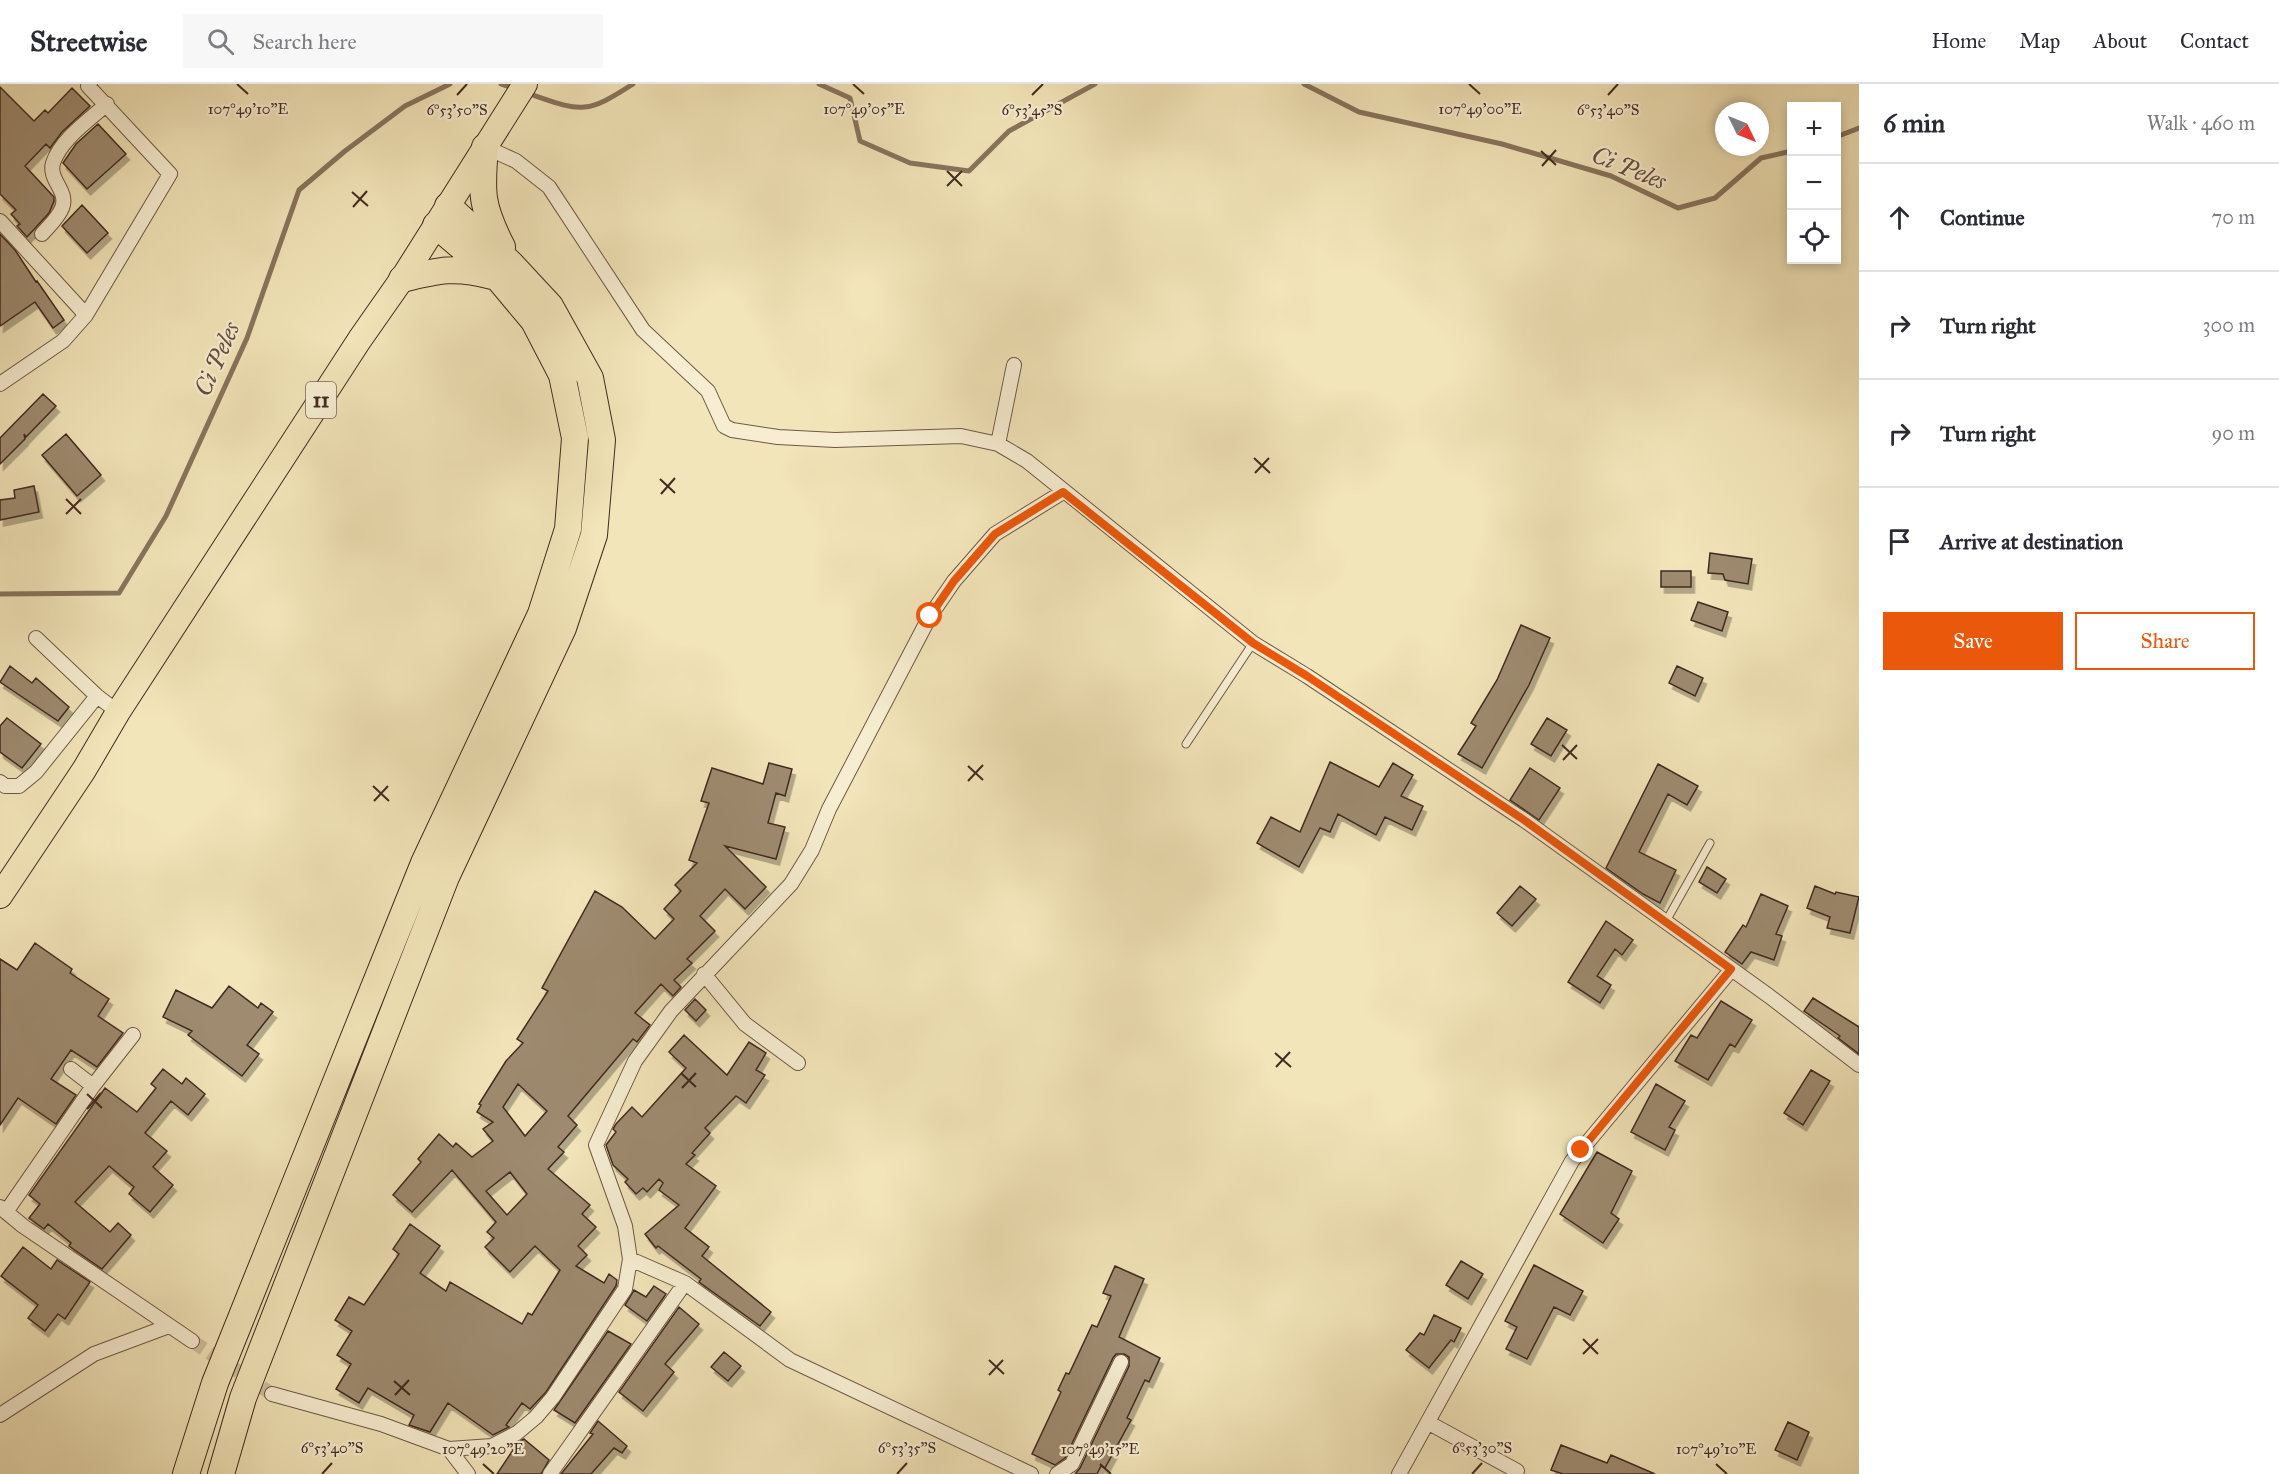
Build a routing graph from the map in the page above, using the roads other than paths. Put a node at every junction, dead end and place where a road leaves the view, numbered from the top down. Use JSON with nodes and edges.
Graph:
{"nodes":[{"id":1,"x":525,"y":84,"type":"edge"},
{"id":2,"x":88,"y":85,"type":"edge"},
{"id":3,"x":107,"y":104,"type":"junction"},
{"id":4,"x":485,"y":147,"type":"junction"},
{"id":5,"x":442,"y":215,"type":"junction"},
{"id":6,"x":0,"y":221,"type":"edge"},
{"id":7,"x":42,"y":234,"type":"dead end"},
{"id":8,"x":504,"y":271,"type":"junction"},
{"id":9,"x":402,"y":279,"type":"junction"},
{"id":10,"x":86,"y":315,"type":"junction"},
{"id":11,"x":1014,"y":365,"type":"dead end"},
{"id":12,"x":0,"y":384,"type":"edge"},
{"id":13,"x":998,"y":444,"type":"junction"},
{"id":14,"x":1063,"y":492,"type":"junction"},
{"id":15,"x":36,"y":638,"type":"dead end"},
{"id":16,"x":1253,"y":643,"type":"junction"},
{"id":17,"x":97,"y":696,"type":"junction"},
{"id":18,"x":118,"y":712,"type":"junction"},
{"id":19,"x":1185,"y":744,"type":"dead end"},
{"id":20,"x":0,"y":782,"type":"edge"},
{"id":21,"x":1710,"y":843,"type":"dead end"},
{"id":22,"x":0,"y":896,"type":"edge"},
{"id":23,"x":1665,"y":923,"type":"junction"},
{"id":24,"x":1731,"y":969,"type":"junction"},
{"id":25,"x":704,"y":974,"type":"junction"},
{"id":26,"x":133,"y":1035,"type":"dead end"},
{"id":27,"x":798,"y":1063,"type":"dead end"},
{"id":28,"x":1859,"y":1065,"type":"edge"},
{"id":29,"x":71,"y":1069,"type":"dead end"},
{"id":30,"x":93,"y":1086,"type":"junction"},
{"id":31,"x":3,"y":1209,"type":"edge"},
{"id":32,"x":630,"y":1259,"type":"junction"},
{"id":33,"x":685,"y":1283,"type":"junction"},
{"id":34,"x":170,"y":1326,"type":"junction"},
{"id":35,"x":192,"y":1341,"type":"tunnel mouth"},
{"id":36,"x":1121,"y":1362,"type":"dead end"},
{"id":37,"x":272,"y":1394,"type":"tunnel mouth"},
{"id":38,"x":0,"y":1415,"type":"edge"},
{"id":39,"x":1430,"y":1422,"type":"junction"},
{"id":40,"x":449,"y":1449,"type":"junction"},
{"id":41,"x":1517,"y":1471,"type":"dead end"},
{"id":42,"x":186,"y":1474,"type":"edge"},
{"id":43,"x":221,"y":1474,"type":"edge"},
{"id":44,"x":468,"y":1474,"type":"edge"},
{"id":45,"x":550,"y":1474,"type":"edge"},
{"id":46,"x":1031,"y":1474,"type":"edge"},
{"id":47,"x":1057,"y":1474,"type":"edge"},
{"id":48,"x":1399,"y":1474,"type":"edge"}],
"edges":[{"from":1,"to":4,"type":"highway","number":"11"},
{"from":2,"to":3,"type":"street"},
{"from":3,"to":7,"type":"street"},
{"from":3,"to":10,"type":"street"},
{"from":4,"to":5,"type":"highway","number":"11"},
{"from":4,"to":8,"type":"highway"},
{"from":4,"to":13,"type":"street"},
{"from":5,"to":8,"type":"highway"},
{"from":5,"to":9,"type":"highway","number":"11"},
{"from":6,"to":10,"type":"street"},
{"from":8,"to":9,"type":"highway"},
{"from":8,"to":42,"type":"highway"},
{"from":8,"to":43,"type":"highway"},
{"from":9,"to":18,"type":"highway","number":"11"},
{"from":10,"to":12,"type":"street"},
{"from":11,"to":13,"type":"street"},
{"from":13,"to":14,"type":"street"},
{"from":14,"to":16,"type":"street"},
{"from":14,"to":25,"type":"street"},
{"from":15,"to":17,"type":"street"},
{"from":16,"to":19,"type":"lane"},
{"from":16,"to":23,"type":"street"},
{"from":17,"to":18,"type":"street"},
{"from":17,"to":20,"type":"street"},
{"from":18,"to":22,"type":"highway","number":"11"},
{"from":21,"to":23,"type":"lane"},
{"from":23,"to":24,"type":"street"},
{"from":24,"to":28,"type":"street"},
{"from":24,"to":39,"type":"street"},
{"from":25,"to":27,"type":"street"},
{"from":25,"to":32,"type":"street"},
{"from":26,"to":30,"type":"street"},
{"from":29,"to":30,"type":"street"},
{"from":30,"to":31,"type":"street"},
{"from":31,"to":34,"type":"street"},
{"from":32,"to":33,"type":"street"},
{"from":32,"to":40,"type":"street"},
{"from":33,"to":45,"type":"street"},
{"from":33,"to":46,"type":"street"},
{"from":34,"to":35,"type":"street"},
{"from":34,"to":38,"type":"street"},
{"from":36,"to":47,"type":"street"},
{"from":37,"to":40,"type":"street"},
{"from":39,"to":41,"type":"street"},
{"from":39,"to":48,"type":"street"},
{"from":40,"to":44,"type":"street"}]}
